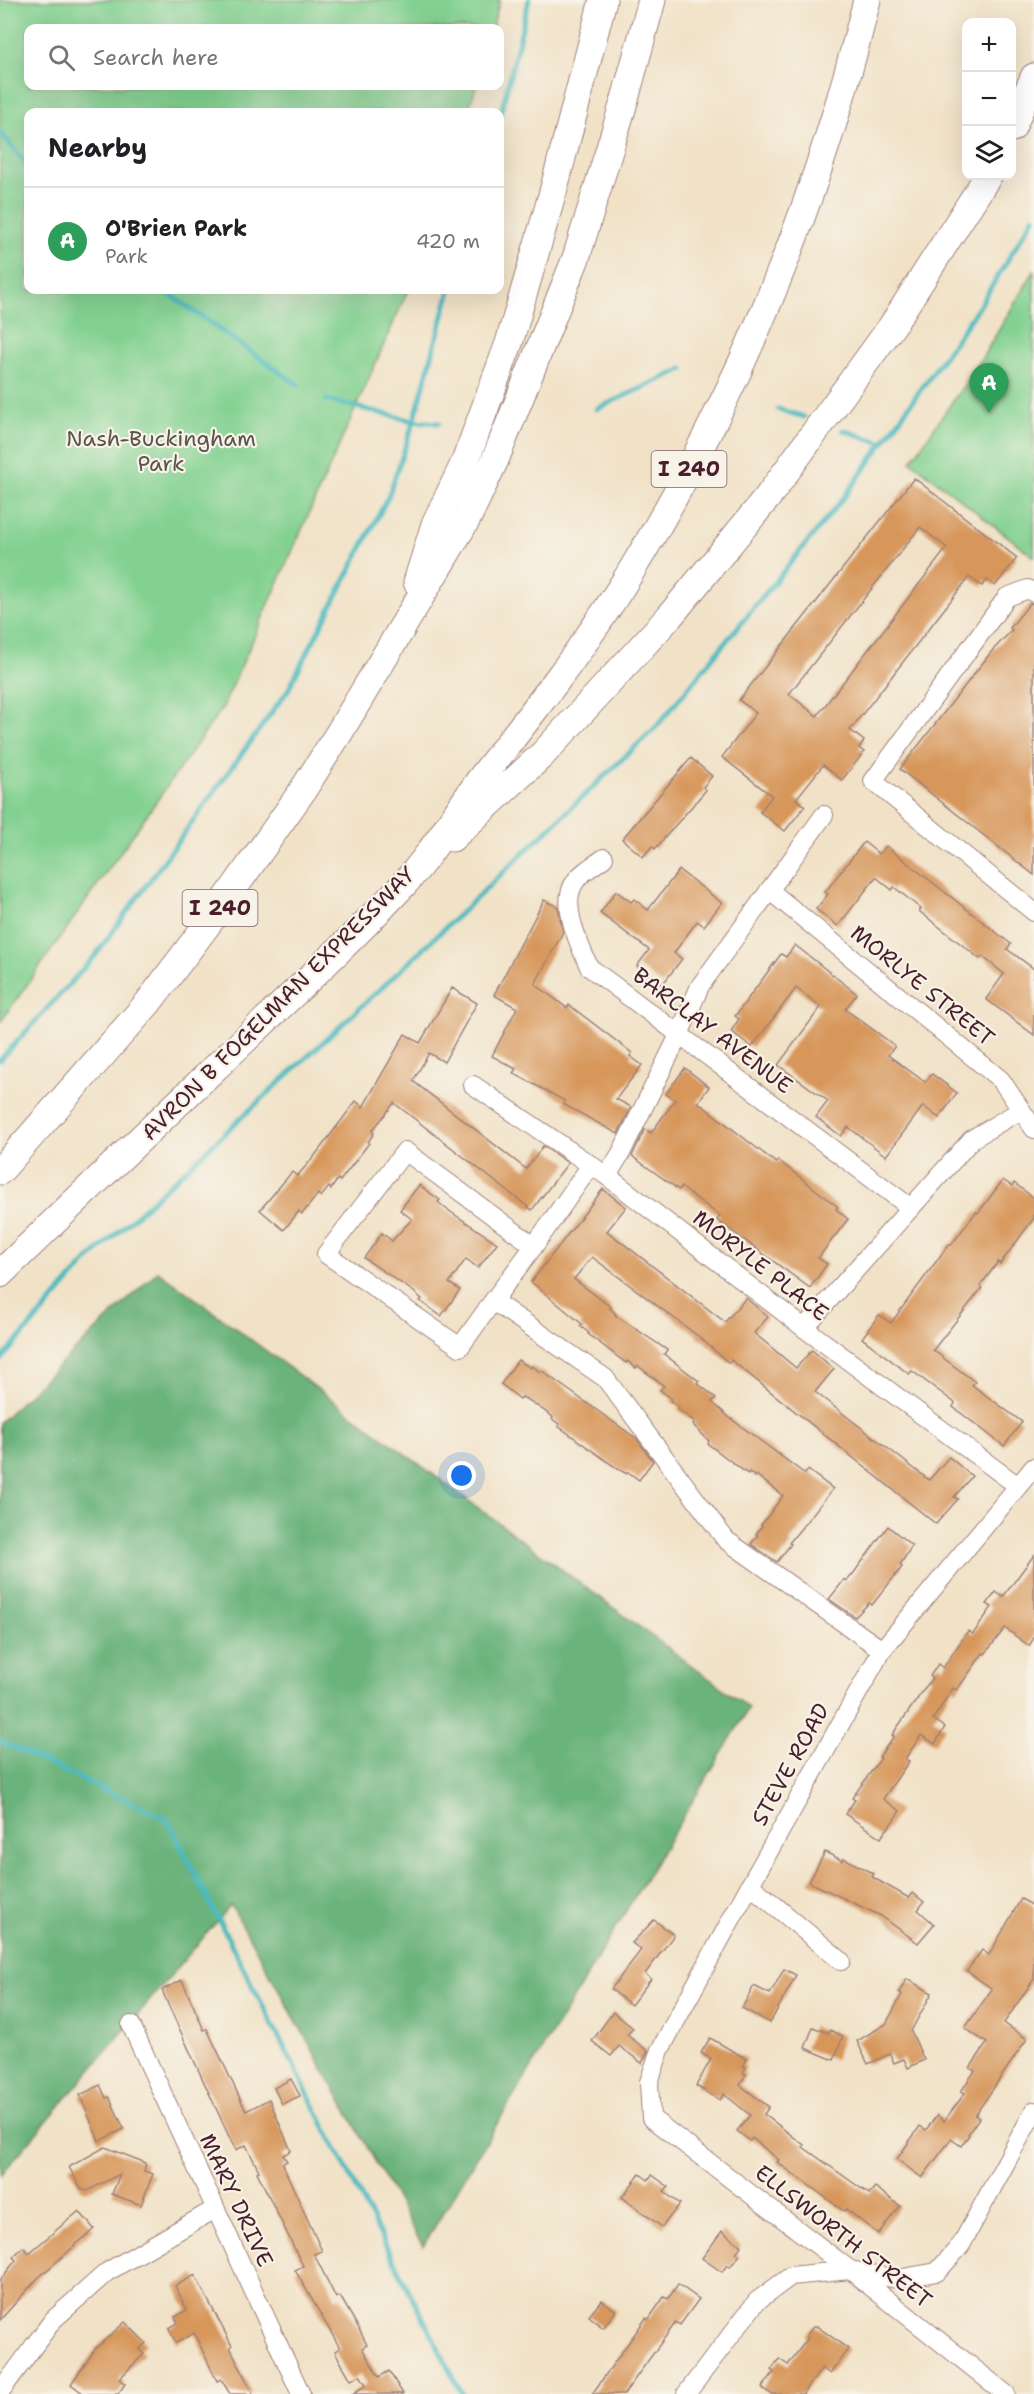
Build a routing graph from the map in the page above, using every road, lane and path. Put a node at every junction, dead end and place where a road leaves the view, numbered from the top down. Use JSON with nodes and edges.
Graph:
{"nodes":[{"id":1,"x":652,"y":0,"type":"edge"},
{"id":2,"x":867,"y":0,"type":"edge"},
{"id":3,"x":600,"y":4,"type":"edge"},
{"id":4,"x":1034,"y":77,"type":"edge"},
{"id":5,"x":1034,"y":108,"type":"edge"},
{"id":6,"x":1012,"y":126,"type":"edge"},
{"id":7,"x":1016,"y":132,"type":"edge"},
{"id":8,"x":986,"y":180,"type":"edge"},
{"id":9,"x":1034,"y":593,"type":"edge"},
{"id":10,"x":406,"y":620,"type":"junction"},
{"id":11,"x":824,"y":815,"type":"dead end"},
{"id":12,"x":604,"y":858,"type":"dead end"},
{"id":13,"x":406,"y":882,"type":"junction"},
{"id":14,"x":769,"y":890,"type":"junction"},
{"id":15,"x":1031,"y":903,"type":"edge"},
{"id":16,"x":679,"y":1035,"type":"junction"},
{"id":17,"x":473,"y":1085,"type":"dead end"},
{"id":18,"x":1021,"y":1110,"type":"junction"},
{"id":19,"x":1034,"y":1129,"type":"edge"},
{"id":20,"x":591,"y":1165,"type":"junction"},
{"id":21,"x":0,"y":1171,"type":"edge"},
{"id":22,"x":606,"y":1176,"type":"junction"},
{"id":23,"x":911,"y":1208,"type":"junction"},
{"id":24,"x":534,"y":1246,"type":"junction"},
{"id":25,"x":0,"y":1274,"type":"edge"},
{"id":26,"x":493,"y":1301,"type":"junction"},
{"id":27,"x":804,"y":1329,"type":"junction"},
{"id":28,"x":1034,"y":1467,"type":"edge"},
{"id":29,"x":1018,"y":1486,"type":"junction"},
{"id":30,"x":882,"y":1650,"type":"junction"},
{"id":31,"x":750,"y":1885,"type":"junction"},
{"id":32,"x":841,"y":1961,"type":"dead end"},
{"id":33,"x":131,"y":2025,"type":"dead end"},
{"id":34,"x":1034,"y":2112,"type":"edge"},
{"id":35,"x":651,"y":2118,"type":"joint"},
{"id":36,"x":215,"y":2209,"type":"junction"},
{"id":37,"x":850,"y":2270,"type":"junction"},
{"id":38,"x":0,"y":2392,"type":"edge"},
{"id":39,"x":301,"y":2394,"type":"edge"},
{"id":40,"x":686,"y":2394,"type":"edge"},
{"id":41,"x":1006,"y":2394,"type":"edge"}],
"edges":[{"from":1,"to":10,"type":"highway","number":"I 240"},
{"from":2,"to":13,"type":"highway","name":"AVRON B FOGELMAN EXPRESSWAY","number":"I 240"},
{"from":3,"to":10,"type":"highway"},
{"from":4,"to":6,"type":"highway"},
{"from":5,"to":7,"type":"highway"},
{"from":8,"to":13,"type":"highway"},
{"from":9,"to":15,"type":"street"},
{"from":10,"to":21,"type":"highway","number":"I 240"},
{"from":11,"to":14,"type":"street"},
{"from":12,"to":16,"type":"street","name":"BARCLAY AVENUE"},
{"from":13,"to":25,"type":"highway","name":"AVRON B FOGELMAN EXPRESSWAY","number":"I 240"},
{"from":14,"to":16,"type":"street"},
{"from":14,"to":18,"type":"street","name":"MORLYE STREET"},
{"from":16,"to":22,"type":"street"},
{"from":16,"to":23,"type":"street","name":"BARCLAY AVENUE"},
{"from":17,"to":20,"type":"street","name":"MORYLE PLACE"},
{"from":18,"to":19,"type":"street","name":"MORLYE STREET"},
{"from":18,"to":23,"type":"street"},
{"from":20,"to":22,"type":"street","name":"MORYLE PLACE"},
{"from":20,"to":24,"type":"street"},
{"from":22,"to":27,"type":"street","name":"MORYLE PLACE"},
{"from":23,"to":27,"type":"street"},
{"from":24,"to":26,"type":"street"},
{"from":24,"to":26,"type":"street"},
{"from":26,"to":30,"type":"street"},
{"from":27,"to":29,"type":"street","name":"MORYLE PLACE"},
{"from":28,"to":29,"type":"street","name":"STEVE ROAD"},
{"from":29,"to":30,"type":"street","name":"STEVE ROAD"},
{"from":30,"to":31,"type":"street","name":"STEVE ROAD"},
{"from":31,"to":32,"type":"street"},
{"from":31,"to":35,"type":"street","name":"STEVE ROAD"},
{"from":33,"to":36,"type":"street","name":"MARY DRIVE"},
{"from":34,"to":37,"type":"street"},
{"from":35,"to":37,"type":"street","name":"ELLSWORTH STREET"},
{"from":36,"to":38,"type":"street"},
{"from":36,"to":39,"type":"street","name":"MARY DRIVE"},
{"from":37,"to":40,"type":"street"},
{"from":37,"to":41,"type":"street","name":"ELLSWORTH STREET"}]}
